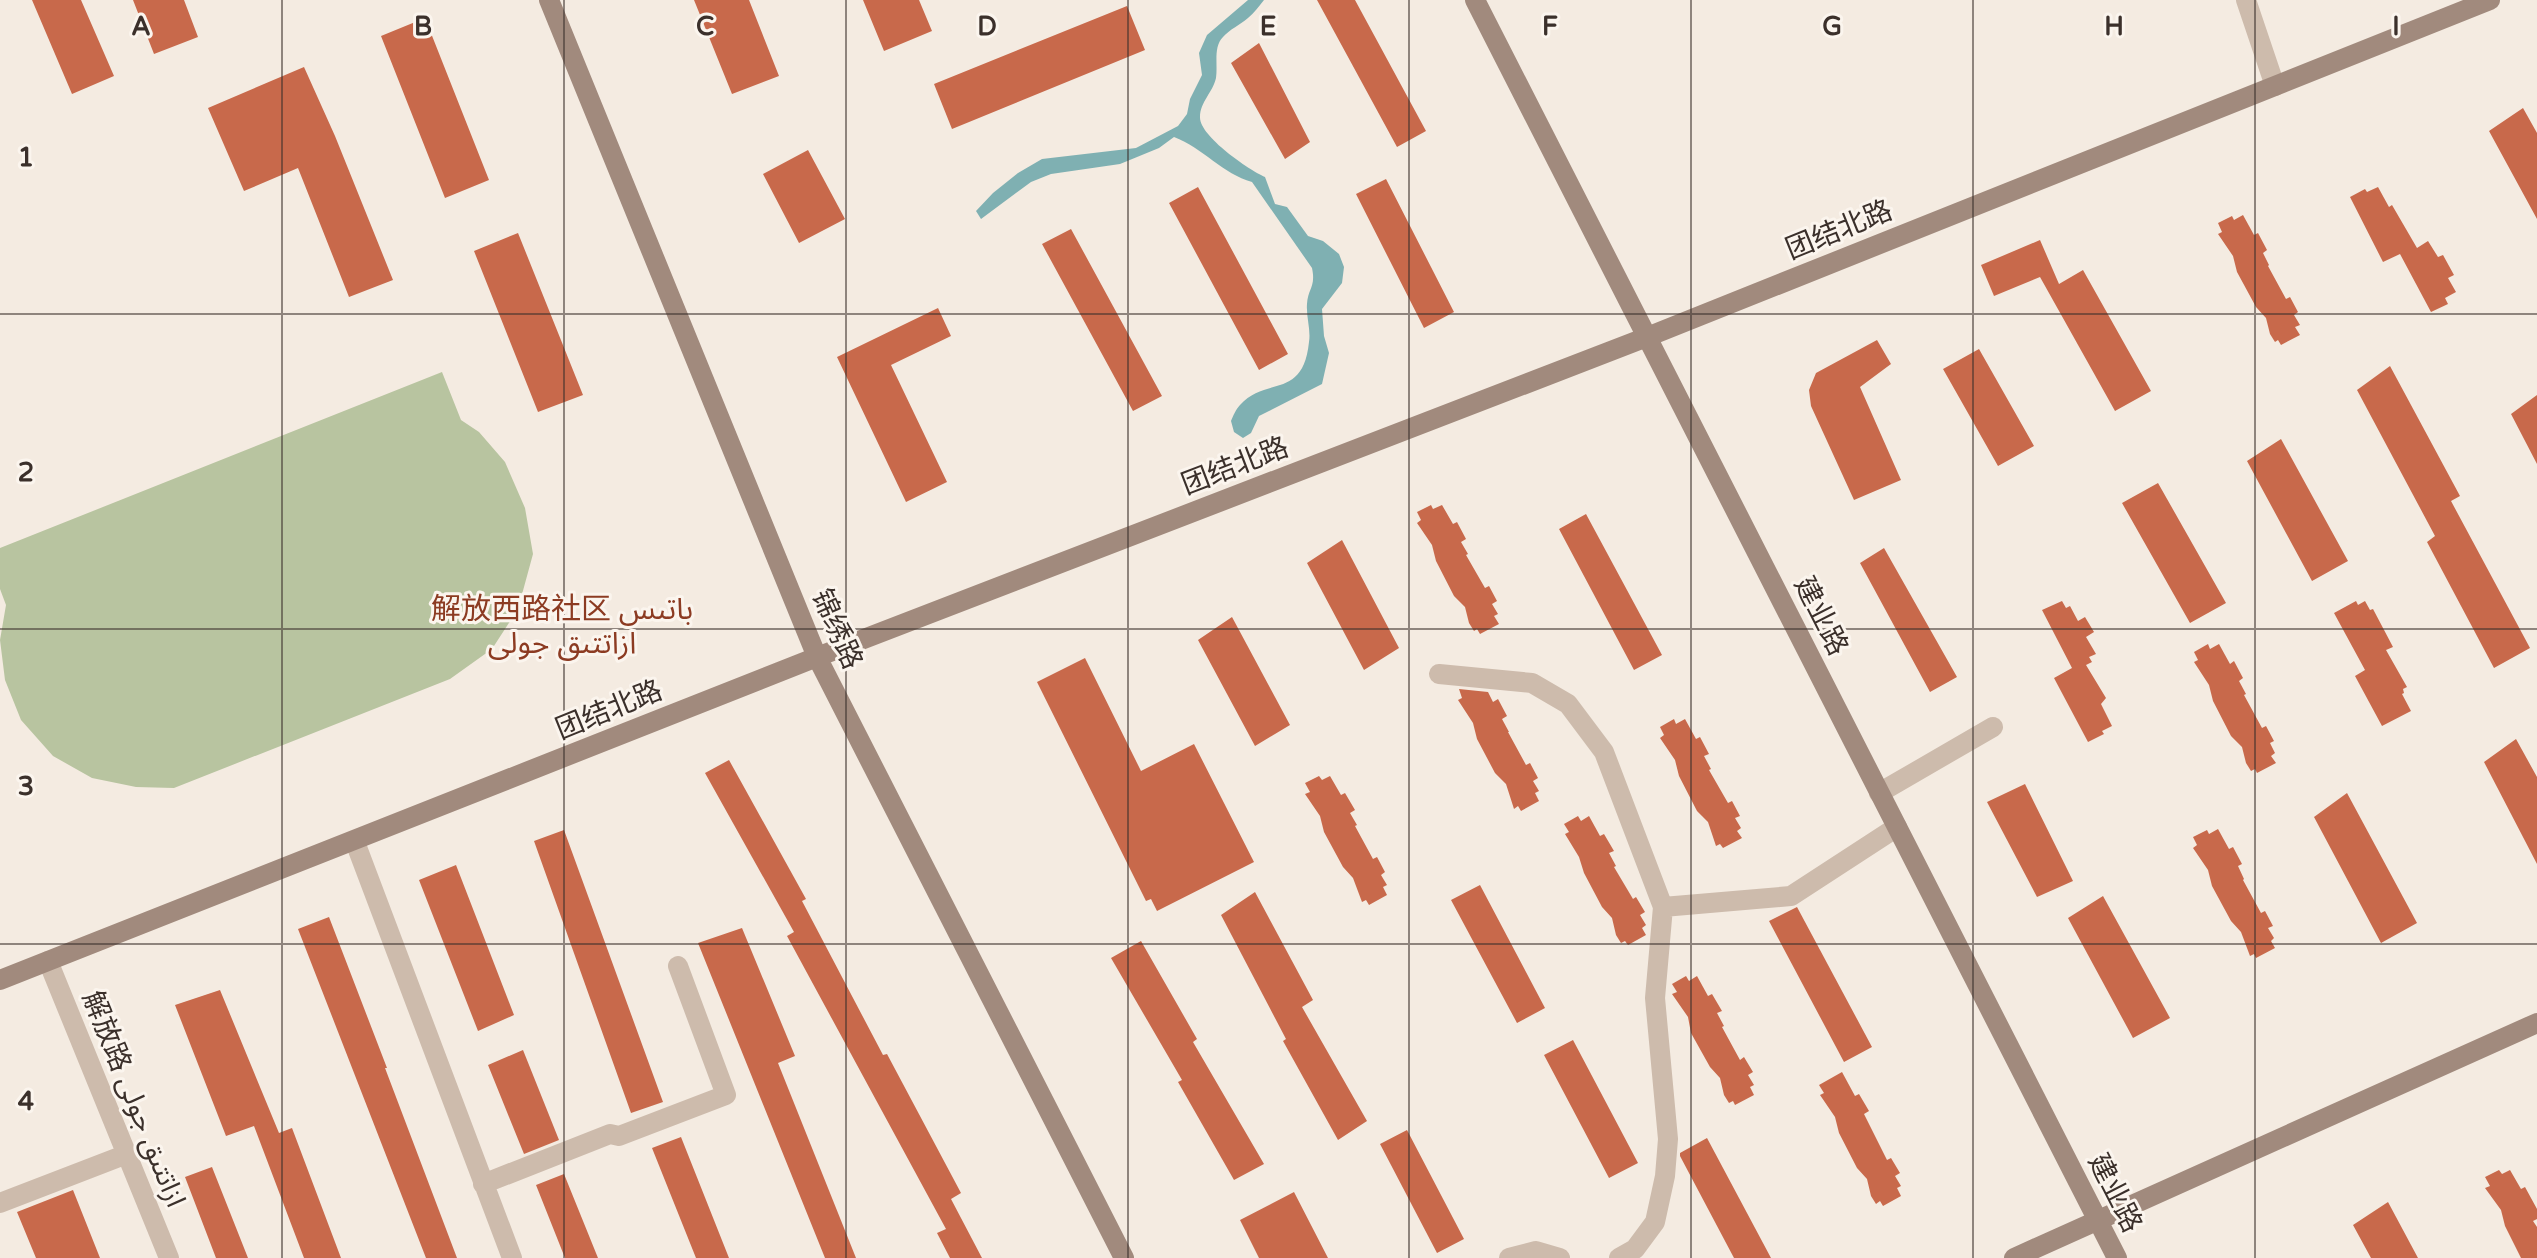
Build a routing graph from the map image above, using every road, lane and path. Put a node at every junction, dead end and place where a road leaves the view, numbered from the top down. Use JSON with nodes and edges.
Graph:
{"nodes":[{"id":1,"x":549,"y":0,"type":"edge"},
{"id":2,"x":1475,"y":0,"type":"edge"},
{"id":3,"x":2246,"y":0,"type":"edge"},
{"id":4,"x":2490,"y":0,"type":"edge"},
{"id":5,"x":2275,"y":86,"type":"junction"},
{"id":6,"x":1647,"y":337,"type":"junction"},
{"id":7,"x":817,"y":657,"type":"junction"},
{"id":8,"x":1439,"y":674,"type":"dead end"},
{"id":9,"x":1993,"y":727,"type":"dead end"},
{"id":10,"x":1879,"y":793,"type":"junction"},
{"id":11,"x":1897,"y":827,"type":"junction"},
{"id":12,"x":355,"y":842,"type":"junction"},
{"id":13,"x":1663,"y":907,"type":"junction"},
{"id":14,"x":48,"y":961,"type":"junction"},
{"id":15,"x":678,"y":966,"type":"dead end"},
{"id":16,"x":0,"y":980,"type":"edge"},
{"id":17,"x":2537,"y":1023,"type":"edge"},
{"id":18,"x":127,"y":1154,"type":"junction"},
{"id":19,"x":483,"y":1184,"type":"junction"},
{"id":20,"x":0,"y":1203,"type":"edge"},
{"id":21,"x":2098,"y":1220,"type":"junction"},
{"id":22,"x":169,"y":1258,"type":"edge"},
{"id":23,"x":512,"y":1258,"type":"edge"},
{"id":24,"x":1124,"y":1258,"type":"edge"},
{"id":25,"x":1509,"y":1258,"type":"edge"},
{"id":26,"x":1560,"y":1258,"type":"edge"},
{"id":27,"x":1619,"y":1258,"type":"edge"},
{"id":28,"x":2014,"y":1258,"type":"edge"},
{"id":29,"x":2117,"y":1258,"type":"edge"}],
"edges":[{"from":1,"to":7,"type":"street","name":"锦绣路"},
{"from":2,"to":6,"type":"street","name":"建业路"},
{"from":3,"to":5,"type":"street"},
{"from":4,"to":5,"type":"street","name":"团结北路"},
{"from":5,"to":6,"type":"street","name":"团结北路"},
{"from":6,"to":7,"type":"street","name":"团结北路"},
{"from":6,"to":10,"type":"street","name":"建业路"},
{"from":7,"to":12,"type":"street","name":"团结北路"},
{"from":7,"to":24,"type":"street","name":"锦绣路"},
{"from":8,"to":13,"type":"street"},
{"from":9,"to":10,"type":"street"},
{"from":10,"to":11,"type":"street","name":"建业路"},
{"from":11,"to":13,"type":"street"},
{"from":11,"to":21,"type":"street","name":"建业路"},
{"from":12,"to":14,"type":"street","name":"团结北路"},
{"from":12,"to":19,"type":"street"},
{"from":13,"to":27,"type":"street"},
{"from":14,"to":16,"type":"street","name":"团结北路"},
{"from":14,"to":18,"type":"street","name":"解放路 ازاتتىق جولى"},
{"from":15,"to":19,"type":"street"},
{"from":17,"to":21,"type":"street"},
{"from":18,"to":20,"type":"street"},
{"from":18,"to":22,"type":"street","name":"解放路 ازاتتىق جولى"},
{"from":19,"to":23,"type":"street"},
{"from":21,"to":28,"type":"street"},
{"from":21,"to":29,"type":"street","name":"建业路"},
{"from":25,"to":26,"type":"street"}]}
